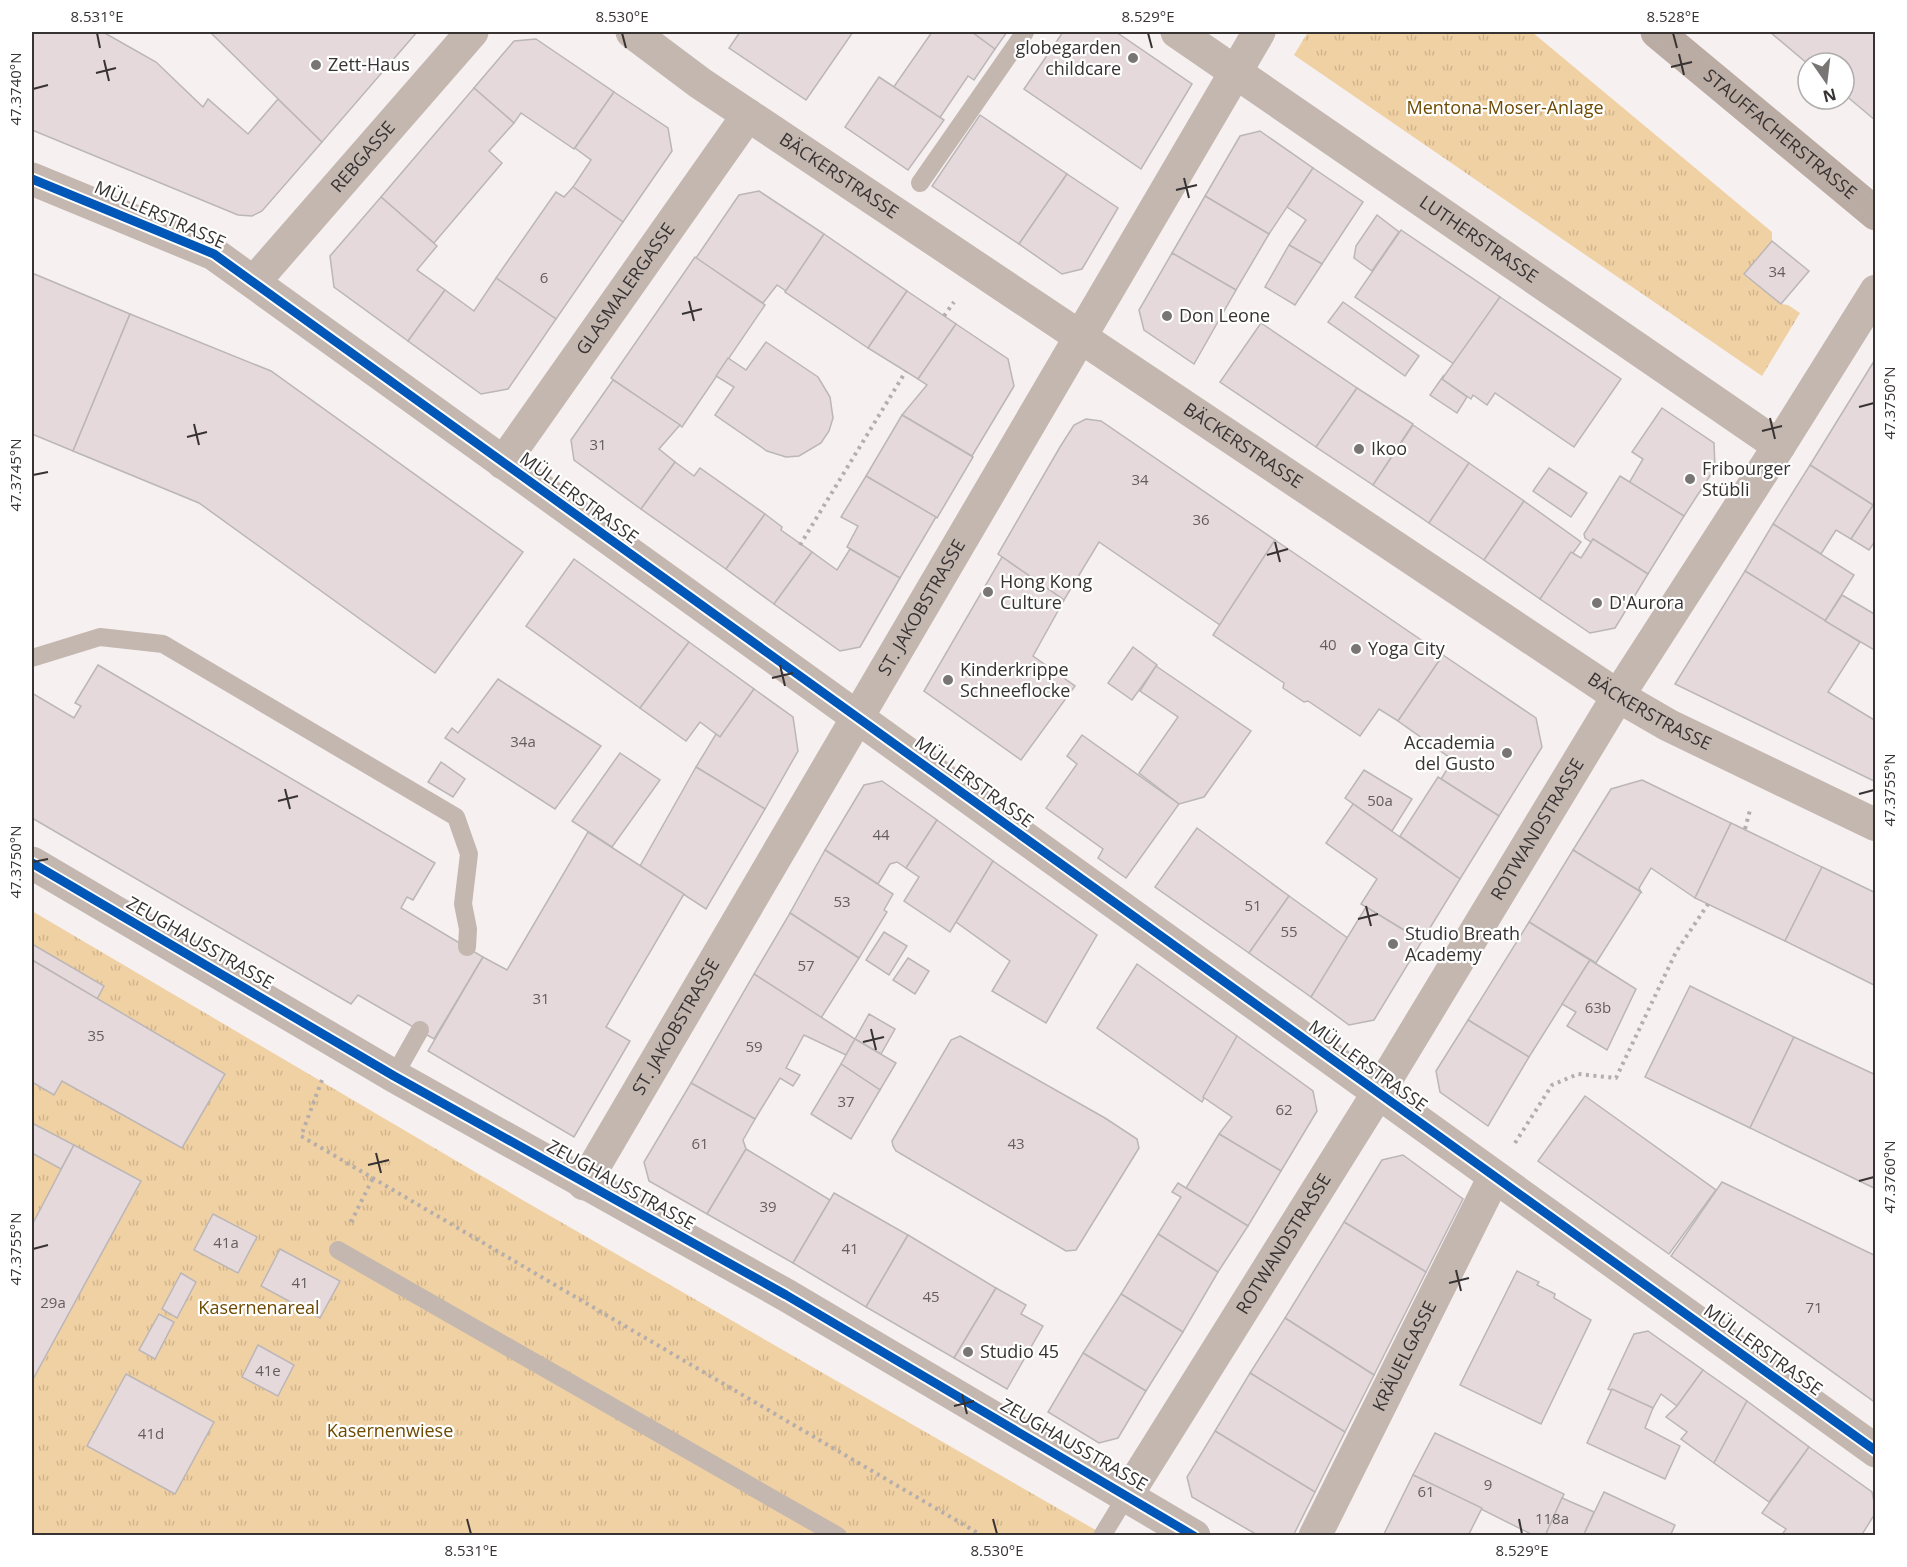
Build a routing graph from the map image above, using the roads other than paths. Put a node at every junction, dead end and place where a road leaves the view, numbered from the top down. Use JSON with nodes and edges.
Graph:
{"nodes":[{"id":1,"x":472,"y":32,"type":"edge"},
{"id":2,"x":632,"y":32,"type":"edge"},
{"id":3,"x":1025,"y":32,"type":"edge"},
{"id":4,"x":1177,"y":32,"type":"edge"},
{"id":5,"x":1259,"y":32,"type":"edge"},
{"id":6,"x":1658,"y":32,"type":"edge"},
{"id":7,"x":1236,"y":71,"type":"junction"},
{"id":8,"x":748,"y":116,"type":"junction"},
{"id":9,"x":32,"y":179,"type":"edge"},
{"id":10,"x":920,"y":183,"type":"dead end"},
{"id":11,"x":1875,"y":214,"type":"edge"},
{"id":12,"x":254,"y":282,"type":"junction"},
{"id":13,"x":1875,"y":291,"type":"edge"},
{"id":14,"x":1081,"y":338,"type":"junction"},
{"id":15,"x":1779,"y":446,"type":"junction"},
{"id":16,"x":503,"y":463,"type":"junction"},
{"id":17,"x":32,"y":658,"type":"edge"},
{"id":18,"x":1618,"y":696,"type":"junction"},
{"id":19,"x":858,"y":719,"type":"junction"},
{"id":20,"x":1875,"y":825,"type":"edge"},
{"id":21,"x":32,"y":863,"type":"edge"},
{"id":22,"x":466,"y":947,"type":"dead end"},
{"id":23,"x":420,"y":1030,"type":"dead end"},
{"id":24,"x":394,"y":1076,"type":"junction"},
{"id":25,"x":1378,"y":1093,"type":"junction"},
{"id":26,"x":1501,"y":1165,"type":"junction"},
{"id":27,"x":584,"y":1184,"type":"junction"},
{"id":28,"x":338,"y":1250,"type":"road end"},
{"id":29,"x":1875,"y":1451,"type":"edge"},
{"id":30,"x":1127,"y":1495,"type":"junction"},
{"id":31,"x":837,"y":1536,"type":"edge"},
{"id":32,"x":1102,"y":1536,"type":"edge"},
{"id":33,"x":1194,"y":1536,"type":"edge"},
{"id":34,"x":1315,"y":1536,"type":"edge"}],
"edges":[{"from":1,"to":12,"type":"street","name":"REBGASSE"},
{"from":2,"to":8,"type":"street","name":"BÄCKERSTRASSE"},
{"from":3,"to":10,"type":"lane"},
{"from":4,"to":7,"type":"street","name":"LUTHERSTRASSE"},
{"from":5,"to":7,"type":"street","name":"ST. JAKOBSTRASSE"},
{"from":6,"to":11,"type":"street","name":"STAUFFACHERSTRASSE"},
{"from":7,"to":14,"type":"street","name":"ST. JAKOBSTRASSE"},
{"from":7,"to":15,"type":"street","name":"LUTHERSTRASSE"},
{"from":8,"to":14,"type":"street","name":"BÄCKERSTRASSE"},
{"from":8,"to":16,"type":"street","name":"GLASMALERGASSE"},
{"from":9,"to":12,"type":"street","name":"MÜLLERSTRASSE"},
{"from":12,"to":16,"type":"street","name":"MÜLLERSTRASSE"},
{"from":13,"to":15,"type":"street","name":"ROTWANDSTRASSE"},
{"from":14,"to":18,"type":"street","name":"BÄCKERSTRASSE"},
{"from":14,"to":19,"type":"street","name":"ST. JAKOBSTRASSE"},
{"from":15,"to":18,"type":"street","name":"ROTWANDSTRASSE"},
{"from":16,"to":19,"type":"street","name":"MÜLLERSTRASSE"},
{"from":17,"to":22,"type":"lane"},
{"from":18,"to":20,"type":"street","name":"BÄCKERSTRASSE"},
{"from":18,"to":25,"type":"street","name":"ROTWANDSTRASSE"},
{"from":19,"to":25,"type":"street","name":"MÜLLERSTRASSE"},
{"from":19,"to":27,"type":"street","name":"ST. JAKOBSTRASSE"},
{"from":21,"to":24,"type":"street","name":"ZEUGHAUSSTRASSE"},
{"from":23,"to":24,"type":"lane"},
{"from":24,"to":27,"type":"street","name":"ZEUGHAUSSTRASSE"},
{"from":25,"to":26,"type":"street","name":"MÜLLERSTRASSE"},
{"from":25,"to":30,"type":"street","name":"ROTWANDSTRASSE"},
{"from":26,"to":29,"type":"street","name":"MÜLLERSTRASSE"},
{"from":26,"to":34,"type":"street","name":"KRÄUELGASSE"},
{"from":27,"to":30,"type":"street","name":"ZEUGHAUSSTRASSE"},
{"from":28,"to":31,"type":"lane"},
{"from":30,"to":32,"type":"lane"},
{"from":30,"to":33,"type":"street","name":"ZEUGHAUSSTRASSE"}]}
